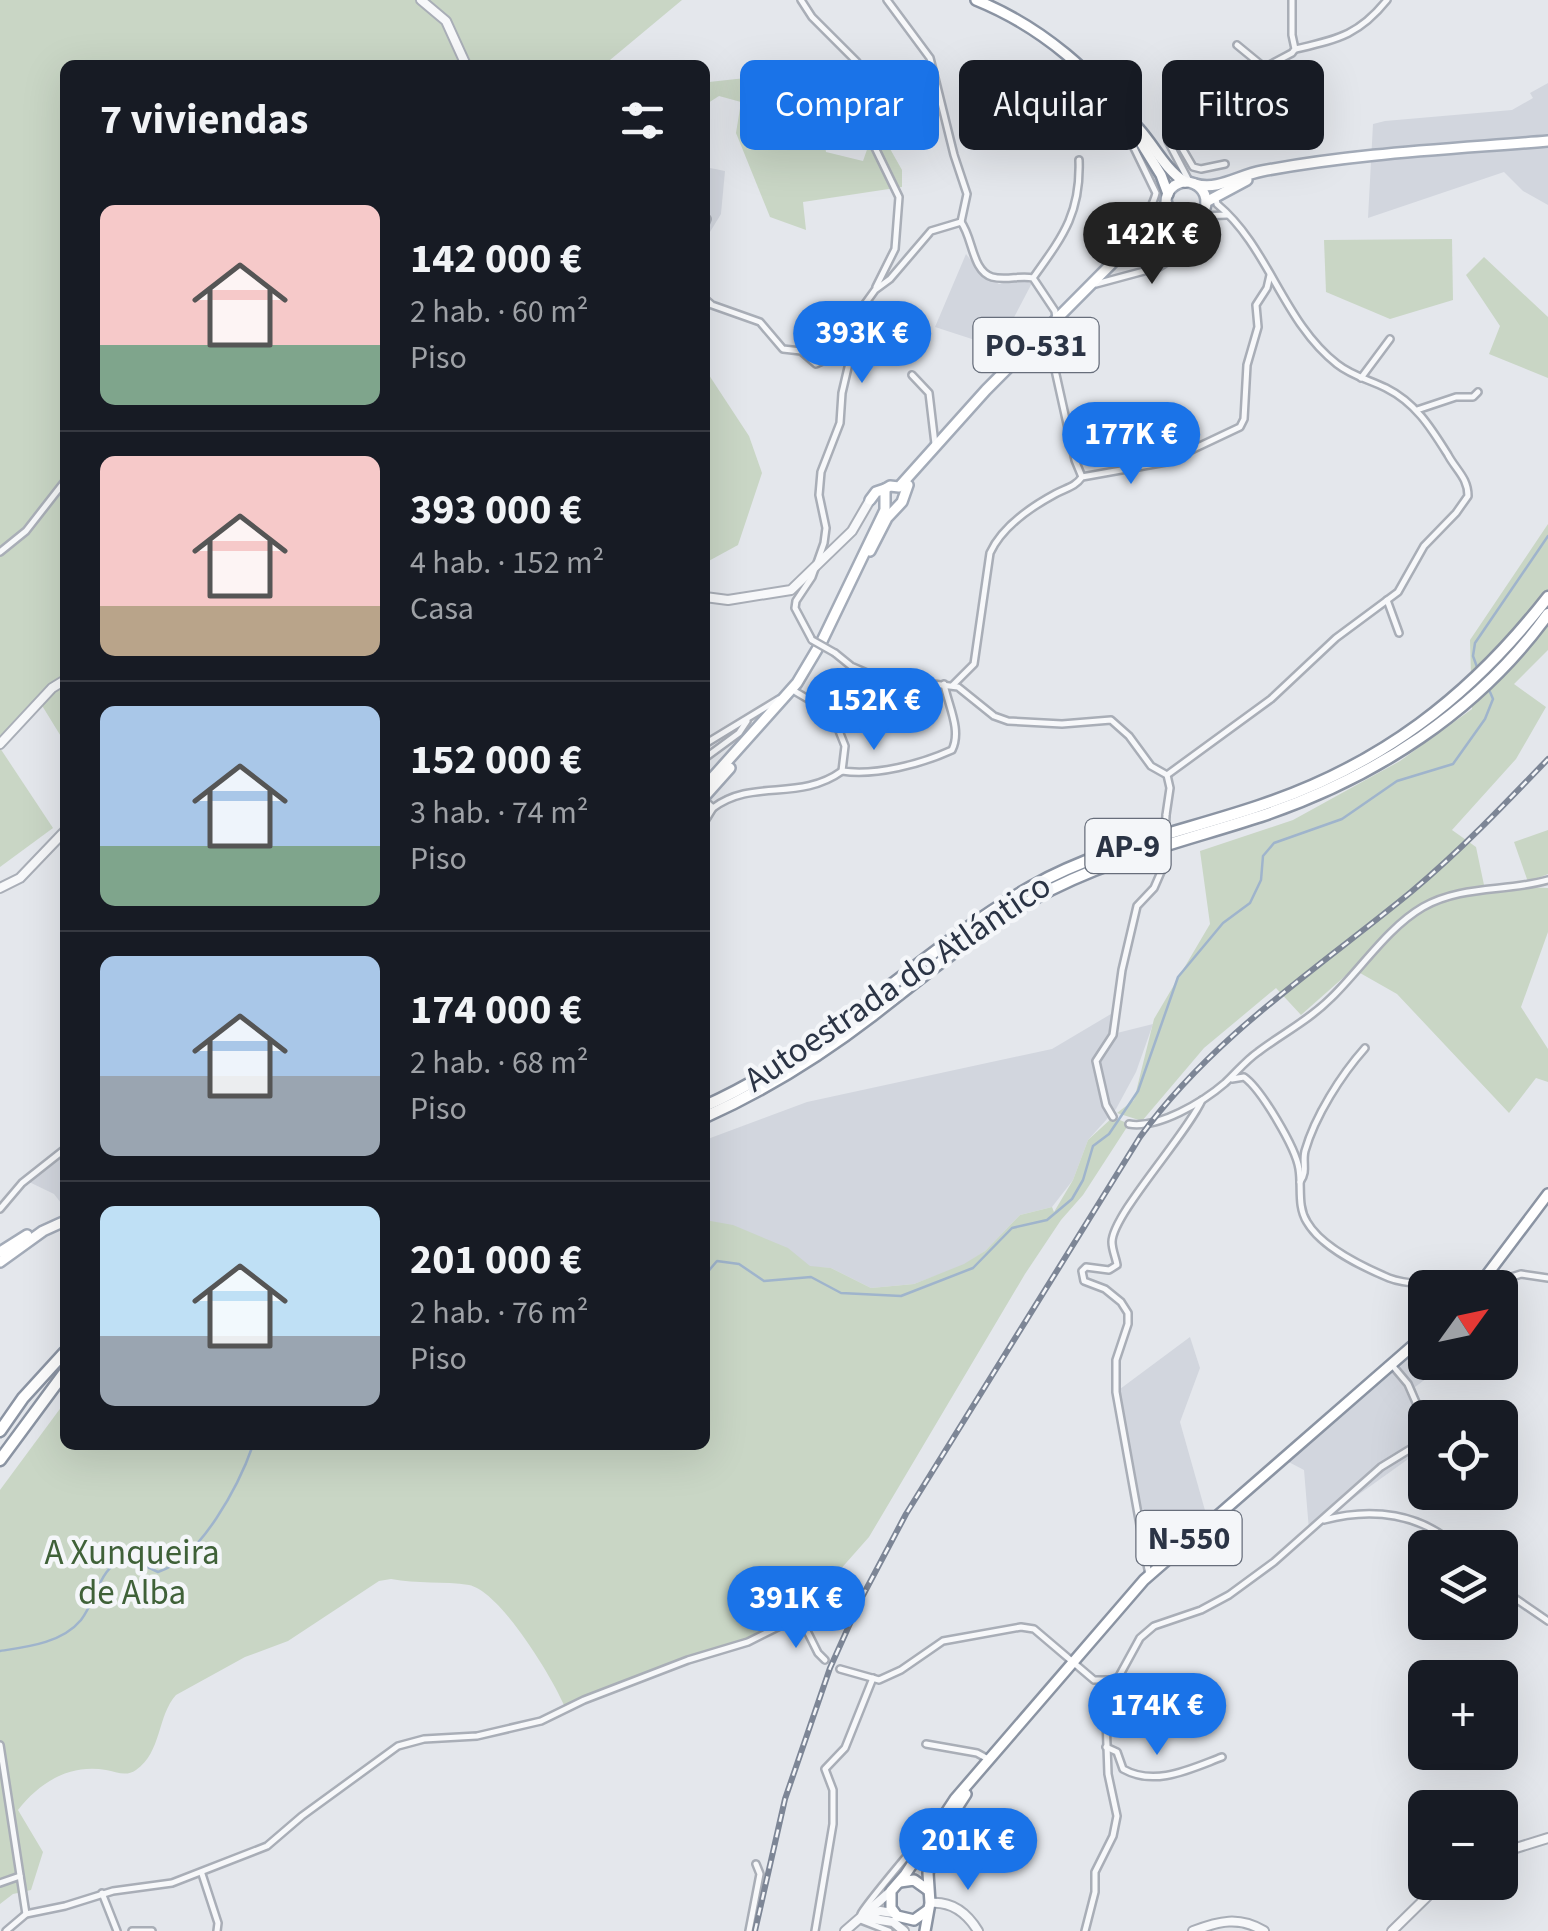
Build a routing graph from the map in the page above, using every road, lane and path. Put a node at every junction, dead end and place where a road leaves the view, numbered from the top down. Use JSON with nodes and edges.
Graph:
{"nodes":[{"id":1,"x":420,"y":0,"type":"edge"},
{"id":2,"x":801,"y":0,"type":"edge"},
{"id":3,"x":887,"y":0,"type":"edge"},
{"id":4,"x":976,"y":0,"type":"edge"},
{"id":5,"x":1292,"y":0,"type":"edge"},
{"id":6,"x":1387,"y":0,"type":"edge"},
{"id":7,"x":1237,"y":45,"type":"dead end"},
{"id":8,"x":1295,"y":49,"type":"junction"},
{"id":9,"x":464,"y":60,"type":"edge"},
{"id":10,"x":1075,"y":60,"type":"edge"},
{"id":11,"x":1255,"y":60,"type":"edge"},
{"id":12,"x":1283,"y":60,"type":"edge"},
{"id":13,"x":1142,"y":136,"type":"edge"},
{"id":14,"x":1548,"y":141,"type":"edge"},
{"id":15,"x":1142,"y":145,"type":"edge"},
{"id":16,"x":1135,"y":150,"type":"edge"},
{"id":17,"x":1173,"y":150,"type":"edge"},
{"id":18,"x":1183,"y":150,"type":"edge"},
{"id":19,"x":1079,"y":160,"type":"dead end"},
{"id":20,"x":1180,"y":162,"type":"junction"},
{"id":21,"x":1226,"y":164,"type":"dead end"},
{"id":22,"x":1276,"y":168,"type":"junction"},
{"id":23,"x":1171,"y":172,"type":"junction"},
{"id":24,"x":1189,"y":183,"type":"junction"},
{"id":25,"x":1218,"y":194,"type":"junction"},
{"id":26,"x":1167,"y":199,"type":"junction"},
{"id":27,"x":1206,"y":203,"type":"junction"},
{"id":28,"x":1223,"y":209,"type":"junction"},
{"id":29,"x":1200,"y":216,"type":"junction"},
{"id":30,"x":1234,"y":218,"type":"junction"},
{"id":31,"x":1182,"y":221,"type":"junction"},
{"id":32,"x":961,"y":222,"type":"junction"},
{"id":33,"x":1143,"y":232,"type":"junction"},
{"id":34,"x":1170,"y":260,"type":"dead end"},
{"id":35,"x":1111,"y":270,"type":"junction"},
{"id":36,"x":1270,"y":273,"type":"junction"},
{"id":37,"x":1034,"y":278,"type":"junction"},
{"id":38,"x":1118,"y":280,"type":"junction"},
{"id":39,"x":1096,"y":284,"type":"junction"},
{"id":40,"x":875,"y":290,"type":"junction"},
{"id":41,"x":710,"y":303,"type":"edge"},
{"id":42,"x":1058,"y":315,"type":"junction"},
{"id":43,"x":1046,"y":339,"type":"junction"},
{"id":44,"x":1390,"y":339,"type":"dead end"},
{"id":45,"x":850,"y":362,"type":"junction"},
{"id":46,"x":912,"y":376,"type":"dead end"},
{"id":47,"x":1361,"y":378,"type":"junction"},
{"id":48,"x":1478,"y":392,"type":"dead end"},
{"id":49,"x":1418,"y":410,"type":"junction"},
{"id":50,"x":935,"y":444,"type":"junction"},
{"id":51,"x":1082,"y":477,"type":"junction"},
{"id":52,"x":60,"y":488,"type":"edge"},
{"id":53,"x":900,"y":488,"type":"junction"},
{"id":54,"x":870,"y":500,"type":"joint"},
{"id":55,"x":887,"y":500,"type":"junction"},
{"id":56,"x":0,"y":552,"type":"edge"},
{"id":57,"x":814,"y":570,"type":"junction"},
{"id":58,"x":1548,"y":597,"type":"edge"},
{"id":59,"x":710,"y":598,"type":"edge"},
{"id":60,"x":1387,"y":600,"type":"junction"},
{"id":61,"x":1548,"y":614,"type":"edge"},
{"id":62,"x":1399,"y":633,"type":"dead end"},
{"id":63,"x":60,"y":683,"type":"edge"},
{"id":64,"x":948,"y":685,"type":"junction"},
{"id":65,"x":793,"y":692,"type":"junction"},
{"id":66,"x":749,"y":718,"type":"junction"},
{"id":67,"x":710,"y":741,"type":"edge"},
{"id":68,"x":0,"y":744,"type":"edge"},
{"id":69,"x":710,"y":754,"type":"edge"},
{"id":70,"x":842,"y":771,"type":"junction"},
{"id":71,"x":1168,"y":775,"type":"junction"},
{"id":72,"x":710,"y":781,"type":"edge"},
{"id":73,"x":710,"y":793,"type":"edge"},
{"id":74,"x":710,"y":805,"type":"edge"},
{"id":75,"x":713,"y":808,"type":"junction"},
{"id":76,"x":710,"y":812,"type":"edge"},
{"id":77,"x":60,"y":836,"type":"edge"},
{"id":78,"x":1548,"y":880,"type":"edge"},
{"id":79,"x":0,"y":888,"type":"edge"},
{"id":80,"x":1365,"y":1048,"type":"dead end"},
{"id":81,"x":1229,"y":1080,"type":"junction"},
{"id":82,"x":1202,"y":1100,"type":"junction"},
{"id":83,"x":710,"y":1103,"type":"edge"},
{"id":84,"x":710,"y":1114,"type":"edge"},
{"id":85,"x":1113,"y":1117,"type":"dead end"},
{"id":86,"x":1129,"y":1124,"type":"dead end"},
{"id":87,"x":60,"y":1153,"type":"edge"},
{"id":88,"x":1300,"y":1182,"type":"junction"},
{"id":89,"x":1548,"y":1194,"type":"edge"},
{"id":90,"x":0,"y":1209,"type":"edge"},
{"id":91,"x":60,"y":1221,"type":"edge"},
{"id":92,"x":60,"y":1221,"type":"edge"},
{"id":93,"x":0,"y":1252,"type":"edge"},
{"id":94,"x":0,"y":1262,"type":"edge"},
{"id":95,"x":1490,"y":1270,"type":"edge"},
{"id":96,"x":1518,"y":1275,"type":"edge"},
{"id":97,"x":1548,"y":1278,"type":"edge"},
{"id":98,"x":1408,"y":1283,"type":"edge"},
{"id":99,"x":1408,"y":1350,"type":"edge"},
{"id":100,"x":60,"y":1357,"type":"edge"},
{"id":101,"x":1391,"y":1364,"type":"junction"},
{"id":102,"x":60,"y":1379,"type":"edge"},
{"id":103,"x":1415,"y":1400,"type":"edge"},
{"id":104,"x":0,"y":1431,"type":"edge"},
{"id":105,"x":1408,"y":1451,"type":"edge"},
{"id":106,"x":0,"y":1460,"type":"edge"},
{"id":107,"x":1321,"y":1521,"type":"junction"},
{"id":108,"x":1435,"y":1530,"type":"edge"},
{"id":109,"x":1149,"y":1575,"type":"junction"},
{"id":110,"x":1518,"y":1600,"type":"edge"},
{"id":111,"x":1548,"y":1620,"type":"edge"},
{"id":112,"x":826,"y":1660,"type":"dead end"},
{"id":113,"x":1073,"y":1661,"type":"junction"},
{"id":114,"x":840,"y":1668,"type":"dead end"},
{"id":115,"x":873,"y":1678,"type":"junction"},
{"id":116,"x":1118,"y":1680,"type":"junction"},
{"id":117,"x":926,"y":1744,"type":"dead end"},
{"id":118,"x":0,"y":1745,"type":"edge"},
{"id":119,"x":1106,"y":1747,"type":"junction"},
{"id":120,"x":1222,"y":1757,"type":"dead end"},
{"id":121,"x":990,"y":1760,"type":"junction"},
{"id":122,"x":982,"y":1770,"type":"junction"},
{"id":123,"x":940,"y":1821,"type":"junction"},
{"id":124,"x":1548,"y":1838,"type":"edge"},
{"id":125,"x":1518,"y":1845,"type":"edge"},
{"id":126,"x":756,"y":1864,"type":"dead end"},
{"id":127,"x":202,"y":1874,"type":"junction"},
{"id":128,"x":20,"y":1876,"type":"junction"},
{"id":129,"x":0,"y":1883,"type":"edge"},
{"id":130,"x":894,"y":1887,"type":"junction"},
{"id":131,"x":928,"y":1890,"type":"junction"},
{"id":132,"x":102,"y":1894,"type":"junction"},
{"id":133,"x":1424,"y":1900,"type":"edge"},
{"id":134,"x":929,"y":1906,"type":"junction"},
{"id":135,"x":26,"y":1914,"type":"junction"},
{"id":136,"x":894,"y":1914,"type":"junction"},
{"id":137,"x":856,"y":1921,"type":"edge"},
{"id":138,"x":904,"y":1926,"type":"edge"},
{"id":139,"x":6,"y":1931,"type":"edge"},
{"id":140,"x":118,"y":1931,"type":"edge"},
{"id":141,"x":132,"y":1931,"type":"edge"},
{"id":142,"x":152,"y":1931,"type":"edge"},
{"id":143,"x":217,"y":1931,"type":"edge"},
{"id":144,"x":748,"y":1931,"type":"edge"},
{"id":145,"x":815,"y":1931,"type":"edge"},
{"id":146,"x":889,"y":1931,"type":"edge"},
{"id":147,"x":912,"y":1931,"type":"edge"},
{"id":148,"x":925,"y":1931,"type":"edge"},
{"id":149,"x":978,"y":1931,"type":"edge"},
{"id":150,"x":1085,"y":1931,"type":"edge"},
{"id":151,"x":1193,"y":1931,"type":"edge"},
{"id":152,"x":1264,"y":1931,"type":"edge"},
{"id":153,"x":1392,"y":1931,"type":"edge"}],
"edges":[{"from":1,"to":9,"type":"street"},
{"from":2,"to":40,"type":"street"},
{"from":3,"to":32,"type":"street"},
{"from":4,"to":10,"type":"main road"},
{"from":5,"to":8,"type":"street"},
{"from":6,"to":8,"type":"street"},
{"from":7,"to":11,"type":"street"},
{"from":8,"to":12,"type":"street"},
{"from":13,"to":23,"type":"main road"},
{"from":14,"to":22,"type":"main road","number":"PO-531"},
{"from":15,"to":26,"type":"main road"},
{"from":16,"to":33,"type":"street"},
{"from":17,"to":20,"type":"street"},
{"from":18,"to":21,"type":"street"},
{"from":19,"to":37,"type":"street"},
{"from":20,"to":23,"type":"street"},
{"from":20,"to":24,"type":"street"},
{"from":22,"to":24,"type":"main road","number":"PO-531"},
{"from":22,"to":25,"type":"main road","number":"PO-531"},
{"from":23,"to":24,"type":"main road"},
{"from":24,"to":26,"type":"main road","number":"PO-531"},
{"from":24,"to":27,"type":"main road"},
{"from":25,"to":27,"type":"main road","number":"PO-531"},
{"from":25,"to":28,"type":"street"},
{"from":26,"to":31,"type":"main road"},
{"from":26,"to":33,"type":"main road","number":"PO-531"},
{"from":27,"to":28,"type":"street"},
{"from":27,"to":29,"type":"main road","number":"PO-531"},
{"from":28,"to":30,"type":"street"},
{"from":29,"to":30,"type":"street"},
{"from":29,"to":31,"type":"main road","number":"PO-531"},
{"from":30,"to":36,"type":"street"},
{"from":31,"to":35,"type":"main road","number":"PO-531"},
{"from":32,"to":37,"type":"street"},
{"from":32,"to":40,"type":"street"},
{"from":33,"to":42,"type":"main road","number":"PO-531"},
{"from":34,"to":38,"type":"street"},
{"from":35,"to":38,"type":"street"},
{"from":35,"to":39,"type":"main road","number":"PO-531"},
{"from":36,"to":47,"type":"street"},
{"from":36,"to":51,"type":"street"},
{"from":37,"to":42,"type":"street"},
{"from":38,"to":39,"type":"street"},
{"from":39,"to":43,"type":"main road","number":"PO-531"},
{"from":40,"to":45,"type":"street"},
{"from":41,"to":45,"type":"street"},
{"from":42,"to":50,"type":"main road","number":"PO-531"},
{"from":43,"to":51,"type":"street"},
{"from":43,"to":53,"type":"main road","number":"PO-531"},
{"from":44,"to":47,"type":"street"},
{"from":45,"to":57,"type":"street"},
{"from":46,"to":50,"type":"street"},
{"from":47,"to":49,"type":"street"},
{"from":48,"to":49,"type":"street"},
{"from":49,"to":60,"type":"street"},
{"from":50,"to":53,"type":"main road","number":"PO-531"},
{"from":51,"to":64,"type":"street"},
{"from":52,"to":56,"type":"street"},
{"from":53,"to":55,"type":"main road"},
{"from":53,"to":55,"type":"main road","number":"PO-531"},
{"from":54,"to":55,"type":"main road"},
{"from":54,"to":57,"type":"street"},
{"from":55,"to":65,"type":"main road","number":"PO-531"},
{"from":57,"to":59,"type":"street"},
{"from":57,"to":64,"type":"street","bridge":true},
{"from":58,"to":83,"type":"highway","name":"Autoestrada do Atlántico","number":"AP-9"},
{"from":60,"to":62,"type":"street"},
{"from":60,"to":71,"type":"street"},
{"from":61,"to":84,"type":"highway","name":"Autoestrada do Atlántico","number":"AP-9"},
{"from":63,"to":68,"type":"street"},
{"from":64,"to":70,"type":"street"},
{"from":64,"to":71,"type":"street"},
{"from":65,"to":66,"type":"street"},
{"from":65,"to":70,"type":"street"},
{"from":65,"to":72,"type":"main road","number":"PO-531"},
{"from":65,"to":73,"type":"main road","number":"PO-531"},
{"from":66,"to":67,"type":"street"},
{"from":66,"to":69,"type":"street"},
{"from":70,"to":75,"type":"street"},
{"from":71,"to":85,"type":"street","bridge":true},
{"from":74,"to":75,"type":"street"},
{"from":75,"to":76,"type":"street"},
{"from":77,"to":79,"type":"street"},
{"from":78,"to":81,"type":"street"},
{"from":80,"to":88,"type":"street"},
{"from":81,"to":82,"type":"street"},
{"from":81,"to":88,"type":"street"},
{"from":82,"to":86,"type":"street"},
{"from":82,"to":109,"type":"street"},
{"from":87,"to":90,"type":"street"},
{"from":88,"to":98,"type":"street"},
{"from":89,"to":95,"type":"main road"},
{"from":91,"to":93,"type":"main road"},
{"from":92,"to":94,"type":"main road"},
{"from":96,"to":97,"type":"street"},
{"from":99,"to":101,"type":"main road","number":"N-550"},
{"from":100,"to":104,"type":"highway"},
{"from":101,"to":103,"type":"street"},
{"from":101,"to":109,"type":"main road","number":"N-550"},
{"from":102,"to":106,"type":"highway"},
{"from":105,"to":107,"type":"street"},
{"from":107,"to":108,"type":"street"},
{"from":107,"to":116,"type":"street"},
{"from":109,"to":113,"type":"main road","number":"N-550"},
{"from":110,"to":111,"type":"street"},
{"from":112,"to":127,"type":"street"},
{"from":113,"to":115,"type":"street"},
{"from":113,"to":116,"type":"street"},
{"from":113,"to":121,"type":"main road","number":"N-550"},
{"from":114,"to":115,"type":"street"},
{"from":115,"to":145,"type":"street"},
{"from":116,"to":119,"type":"street"},
{"from":117,"to":121,"type":"street"},
{"from":118,"to":128,"type":"street"},
{"from":119,"to":120,"type":"street"},
{"from":119,"to":150,"type":"street"},
{"from":121,"to":122,"type":"main road","number":"N-550"},
{"from":122,"to":123,"type":"main road","number":"N-550"},
{"from":122,"to":131,"type":"main road","number":"N-550"},
{"from":123,"to":130,"type":"main road","number":"N-550"},
{"from":123,"to":137,"type":"street"},
{"from":124,"to":125,"type":"street"},
{"from":126,"to":144,"type":"street"},
{"from":127,"to":132,"type":"street"},
{"from":127,"to":143,"type":"street"},
{"from":128,"to":129,"type":"street"},
{"from":128,"to":135,"type":"street"},
{"from":130,"to":131,"type":"main road"},
{"from":130,"to":136,"type":"main road"},
{"from":130,"to":137,"type":"street"},
{"from":131,"to":134,"type":"main road","number":"N-550"},
{"from":132,"to":135,"type":"street"},
{"from":132,"to":140,"type":"street"},
{"from":133,"to":153,"type":"street"},
{"from":134,"to":138,"type":"main road"},
{"from":134,"to":148,"type":"main road","number":"N-550"},
{"from":134,"to":149,"type":"street"},
{"from":135,"to":139,"type":"street"},
{"from":136,"to":137,"type":"street"},
{"from":136,"to":138,"type":"main road"},
{"from":137,"to":138,"type":"street"},
{"from":137,"to":146,"type":"street"},
{"from":138,"to":147,"type":"main road"},
{"from":141,"to":142,"type":"street"},
{"from":151,"to":152,"type":"street"}]}
